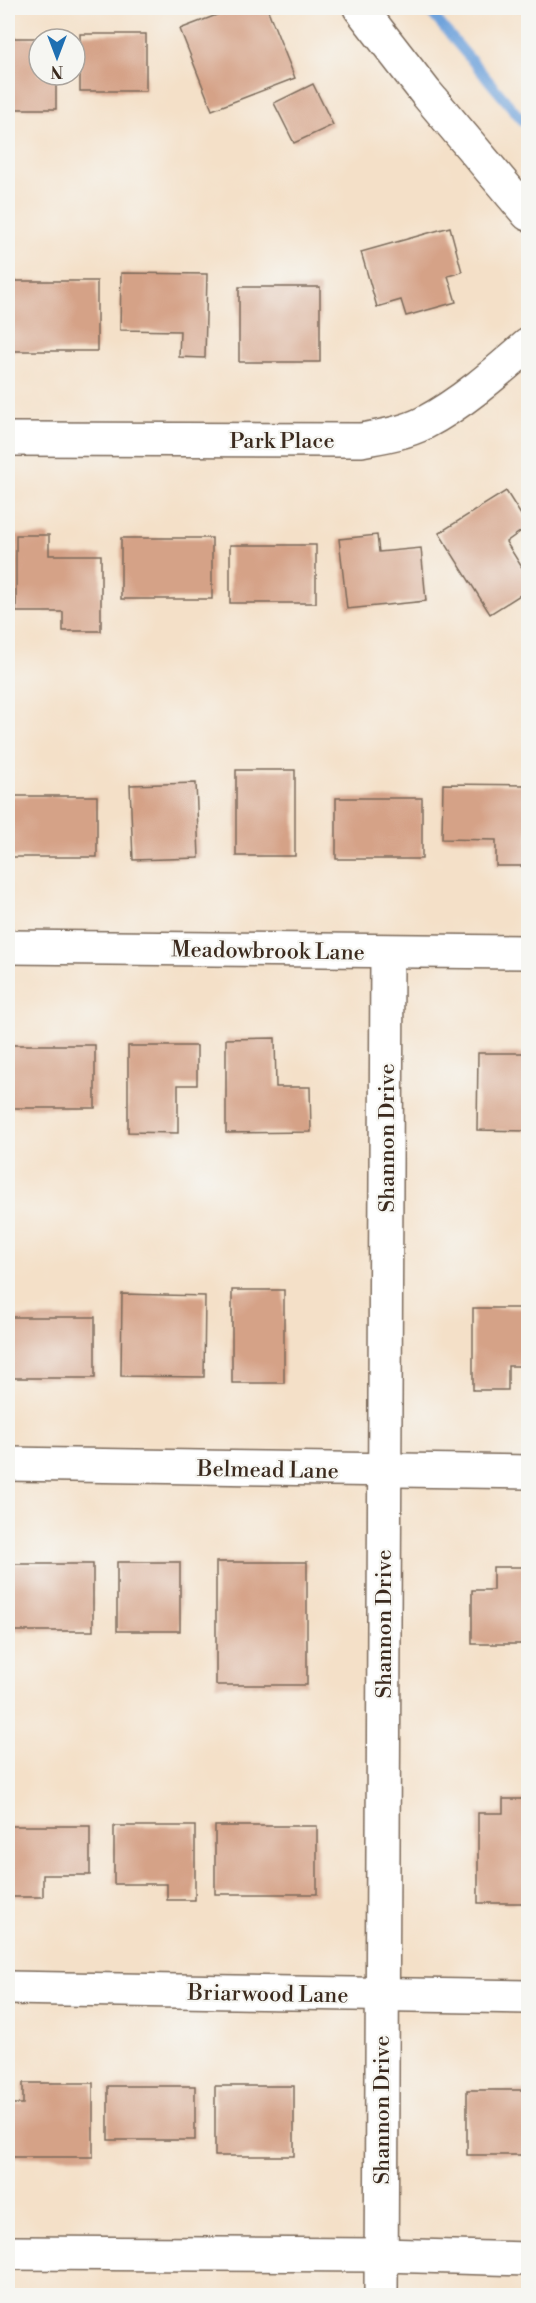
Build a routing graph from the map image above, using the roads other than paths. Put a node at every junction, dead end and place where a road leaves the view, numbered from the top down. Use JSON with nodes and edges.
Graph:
{"nodes":[{"id":1,"x":360,"y":8,"type":"edge"},
{"id":2,"x":528,"y":214,"type":"edge"},
{"id":3,"x":528,"y":345,"type":"edge"},
{"id":4,"x":8,"y":439,"type":"edge"},
{"id":5,"x":8,"y":947,"type":"edge"},
{"id":6,"x":387,"y":952,"type":"junction"},
{"id":7,"x":528,"y":952,"type":"edge"},
{"id":8,"x":8,"y":1464,"type":"edge"},
{"id":9,"x":384,"y":1471,"type":"junction"},
{"id":10,"x":528,"y":1472,"type":"edge"},
{"id":11,"x":8,"y":1988,"type":"edge"},
{"id":12,"x":381,"y":1995,"type":"junction"},
{"id":13,"x":528,"y":1997,"type":"edge"},
{"id":14,"x":8,"y":2253,"type":"edge"},
{"id":15,"x":381,"y":2255,"type":"junction"},
{"id":16,"x":528,"y":2259,"type":"edge"},
{"id":17,"x":381,"y":2295,"type":"edge"}],
"edges":[{"from":1,"to":2,"type":"street"},
{"from":3,"to":4,"type":"street","name":"Park Place"},
{"from":5,"to":6,"type":"street","name":"Meadowbrook Lane"},
{"from":6,"to":7,"type":"street","name":"Meadowbrook Lane"},
{"from":6,"to":9,"type":"street","name":"Shannon Drive"},
{"from":8,"to":9,"type":"street","name":"Belmead Lane"},
{"from":9,"to":10,"type":"street","name":"Belmead Lane"},
{"from":9,"to":12,"type":"street","name":"Shannon Drive"},
{"from":11,"to":12,"type":"street","name":"Briarwood Lane"},
{"from":12,"to":13,"type":"street","name":"Briarwood Lane"},
{"from":12,"to":15,"type":"street","name":"Shannon Drive"},
{"from":14,"to":15,"type":"street"},
{"from":15,"to":16,"type":"street"},
{"from":15,"to":17,"type":"street","name":"Shannon Drive"}]}
